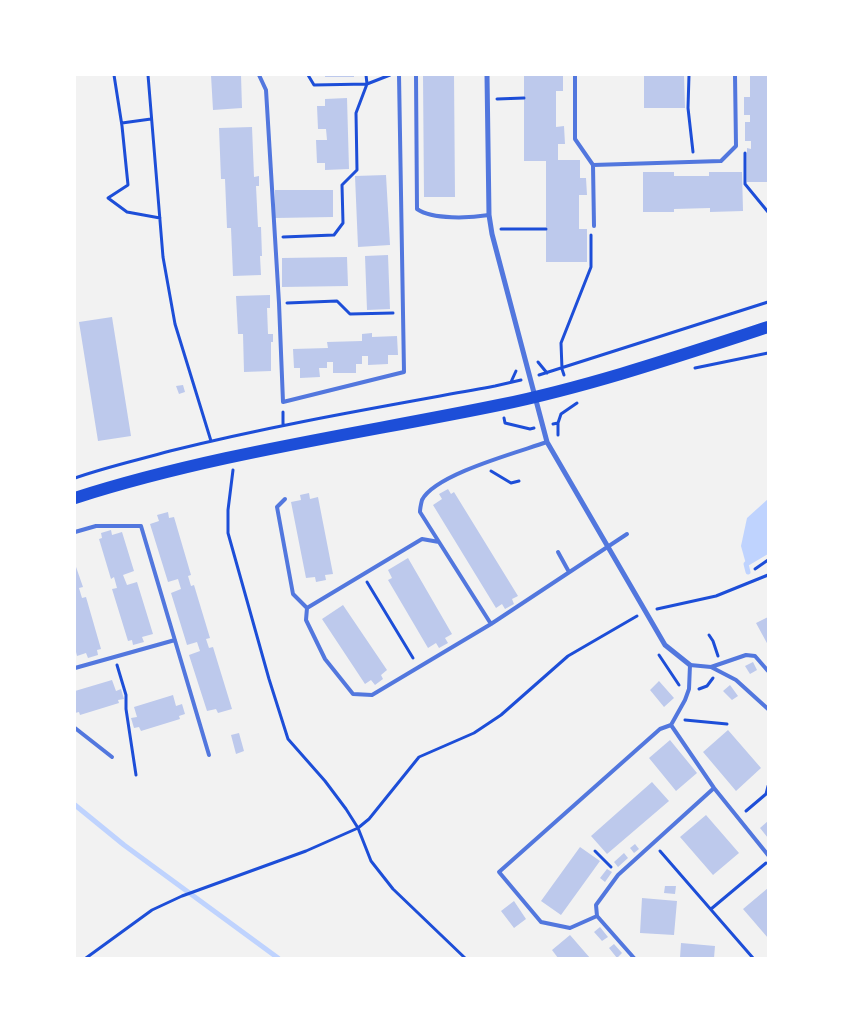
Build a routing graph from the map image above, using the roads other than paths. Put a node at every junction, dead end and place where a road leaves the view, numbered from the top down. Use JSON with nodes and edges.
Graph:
{"nodes":[{"id":1,"x":260,"y":75,"type":"edge"},
{"id":2,"x":399,"y":75,"type":"edge"},
{"id":3,"x":416,"y":75,"type":"edge"},
{"id":4,"x":487,"y":75,"type":"edge"},
{"id":5,"x":575,"y":75,"type":"edge"},
{"id":6,"x":735,"y":75,"type":"edge"},
{"id":7,"x":593,"y":164,"type":"junction"},
{"id":8,"x":489,"y":215,"type":"junction"},
{"id":9,"x":594,"y":226,"type":"road end"},
{"id":10,"x":768,"y":327,"type":"edge"},
{"id":11,"x":536,"y":397,"type":"junction"},
{"id":12,"x":547,"y":442,"type":"junction"},
{"id":13,"x":75,"y":498,"type":"edge"},
{"id":14,"x":285,"y":499,"type":"dead end"},
{"id":15,"x":75,"y":532,"type":"edge"},
{"id":16,"x":627,"y":534,"type":"dead end"},
{"id":17,"x":439,"y":542,"type":"junction"},
{"id":18,"x":608,"y":547,"type":"junction"},
{"id":19,"x":558,"y":552,"type":"dead end"},
{"id":20,"x":569,"y":572,"type":"junction"},
{"id":21,"x":307,"y":608,"type":"junction"},
{"id":22,"x":491,"y":624,"type":"junction"},
{"id":23,"x":175,"y":640,"type":"junction"},
{"id":24,"x":690,"y":666,"type":"junction"},
{"id":25,"x":711,"y":667,"type":"junction"},
{"id":26,"x":75,"y":668,"type":"edge"},
{"id":27,"x":768,"y":670,"type":"edge"},
{"id":28,"x":768,"y":709,"type":"edge"},
{"id":29,"x":671,"y":725,"type":"junction"},
{"id":30,"x":75,"y":728,"type":"edge"},
{"id":31,"x":209,"y":755,"type":"dead end"},
{"id":32,"x":112,"y":757,"type":"dead end"},
{"id":33,"x":714,"y":788,"type":"junction"},
{"id":34,"x":768,"y":855,"type":"edge"},
{"id":35,"x":597,"y":916,"type":"junction"},
{"id":36,"x":634,"y":958,"type":"edge"}],
"edges":[{"from":1,"to":2,"type":"lane"},
{"from":3,"to":8,"type":"lane"},
{"from":4,"to":8,"type":"street"},
{"from":5,"to":7,"type":"lane"},
{"from":6,"to":7,"type":"lane"},
{"from":7,"to":9,"type":"lane"},
{"from":8,"to":11,"type":"street"},
{"from":10,"to":11,"type":"main road"},
{"from":11,"to":12,"type":"street"},
{"from":11,"to":13,"type":"main road"},
{"from":12,"to":17,"type":"lane"},
{"from":12,"to":18,"type":"street"},
{"from":14,"to":21,"type":"lane"},
{"from":15,"to":23,"type":"lane"},
{"from":16,"to":18,"type":"lane"},
{"from":17,"to":21,"type":"lane"},
{"from":17,"to":22,"type":"lane"},
{"from":18,"to":20,"type":"lane"},
{"from":18,"to":24,"type":"street"},
{"from":19,"to":20,"type":"lane"},
{"from":20,"to":22,"type":"lane"},
{"from":21,"to":22,"type":"lane"},
{"from":23,"to":26,"type":"lane"},
{"from":23,"to":31,"type":"lane"},
{"from":24,"to":25,"type":"lane"},
{"from":24,"to":29,"type":"lane"},
{"from":25,"to":27,"type":"lane"},
{"from":25,"to":28,"type":"lane"},
{"from":29,"to":33,"type":"lane"},
{"from":29,"to":35,"type":"lane"},
{"from":30,"to":32,"type":"lane"},
{"from":33,"to":34,"type":"lane"},
{"from":33,"to":35,"type":"lane"},
{"from":35,"to":36,"type":"lane"}]}
